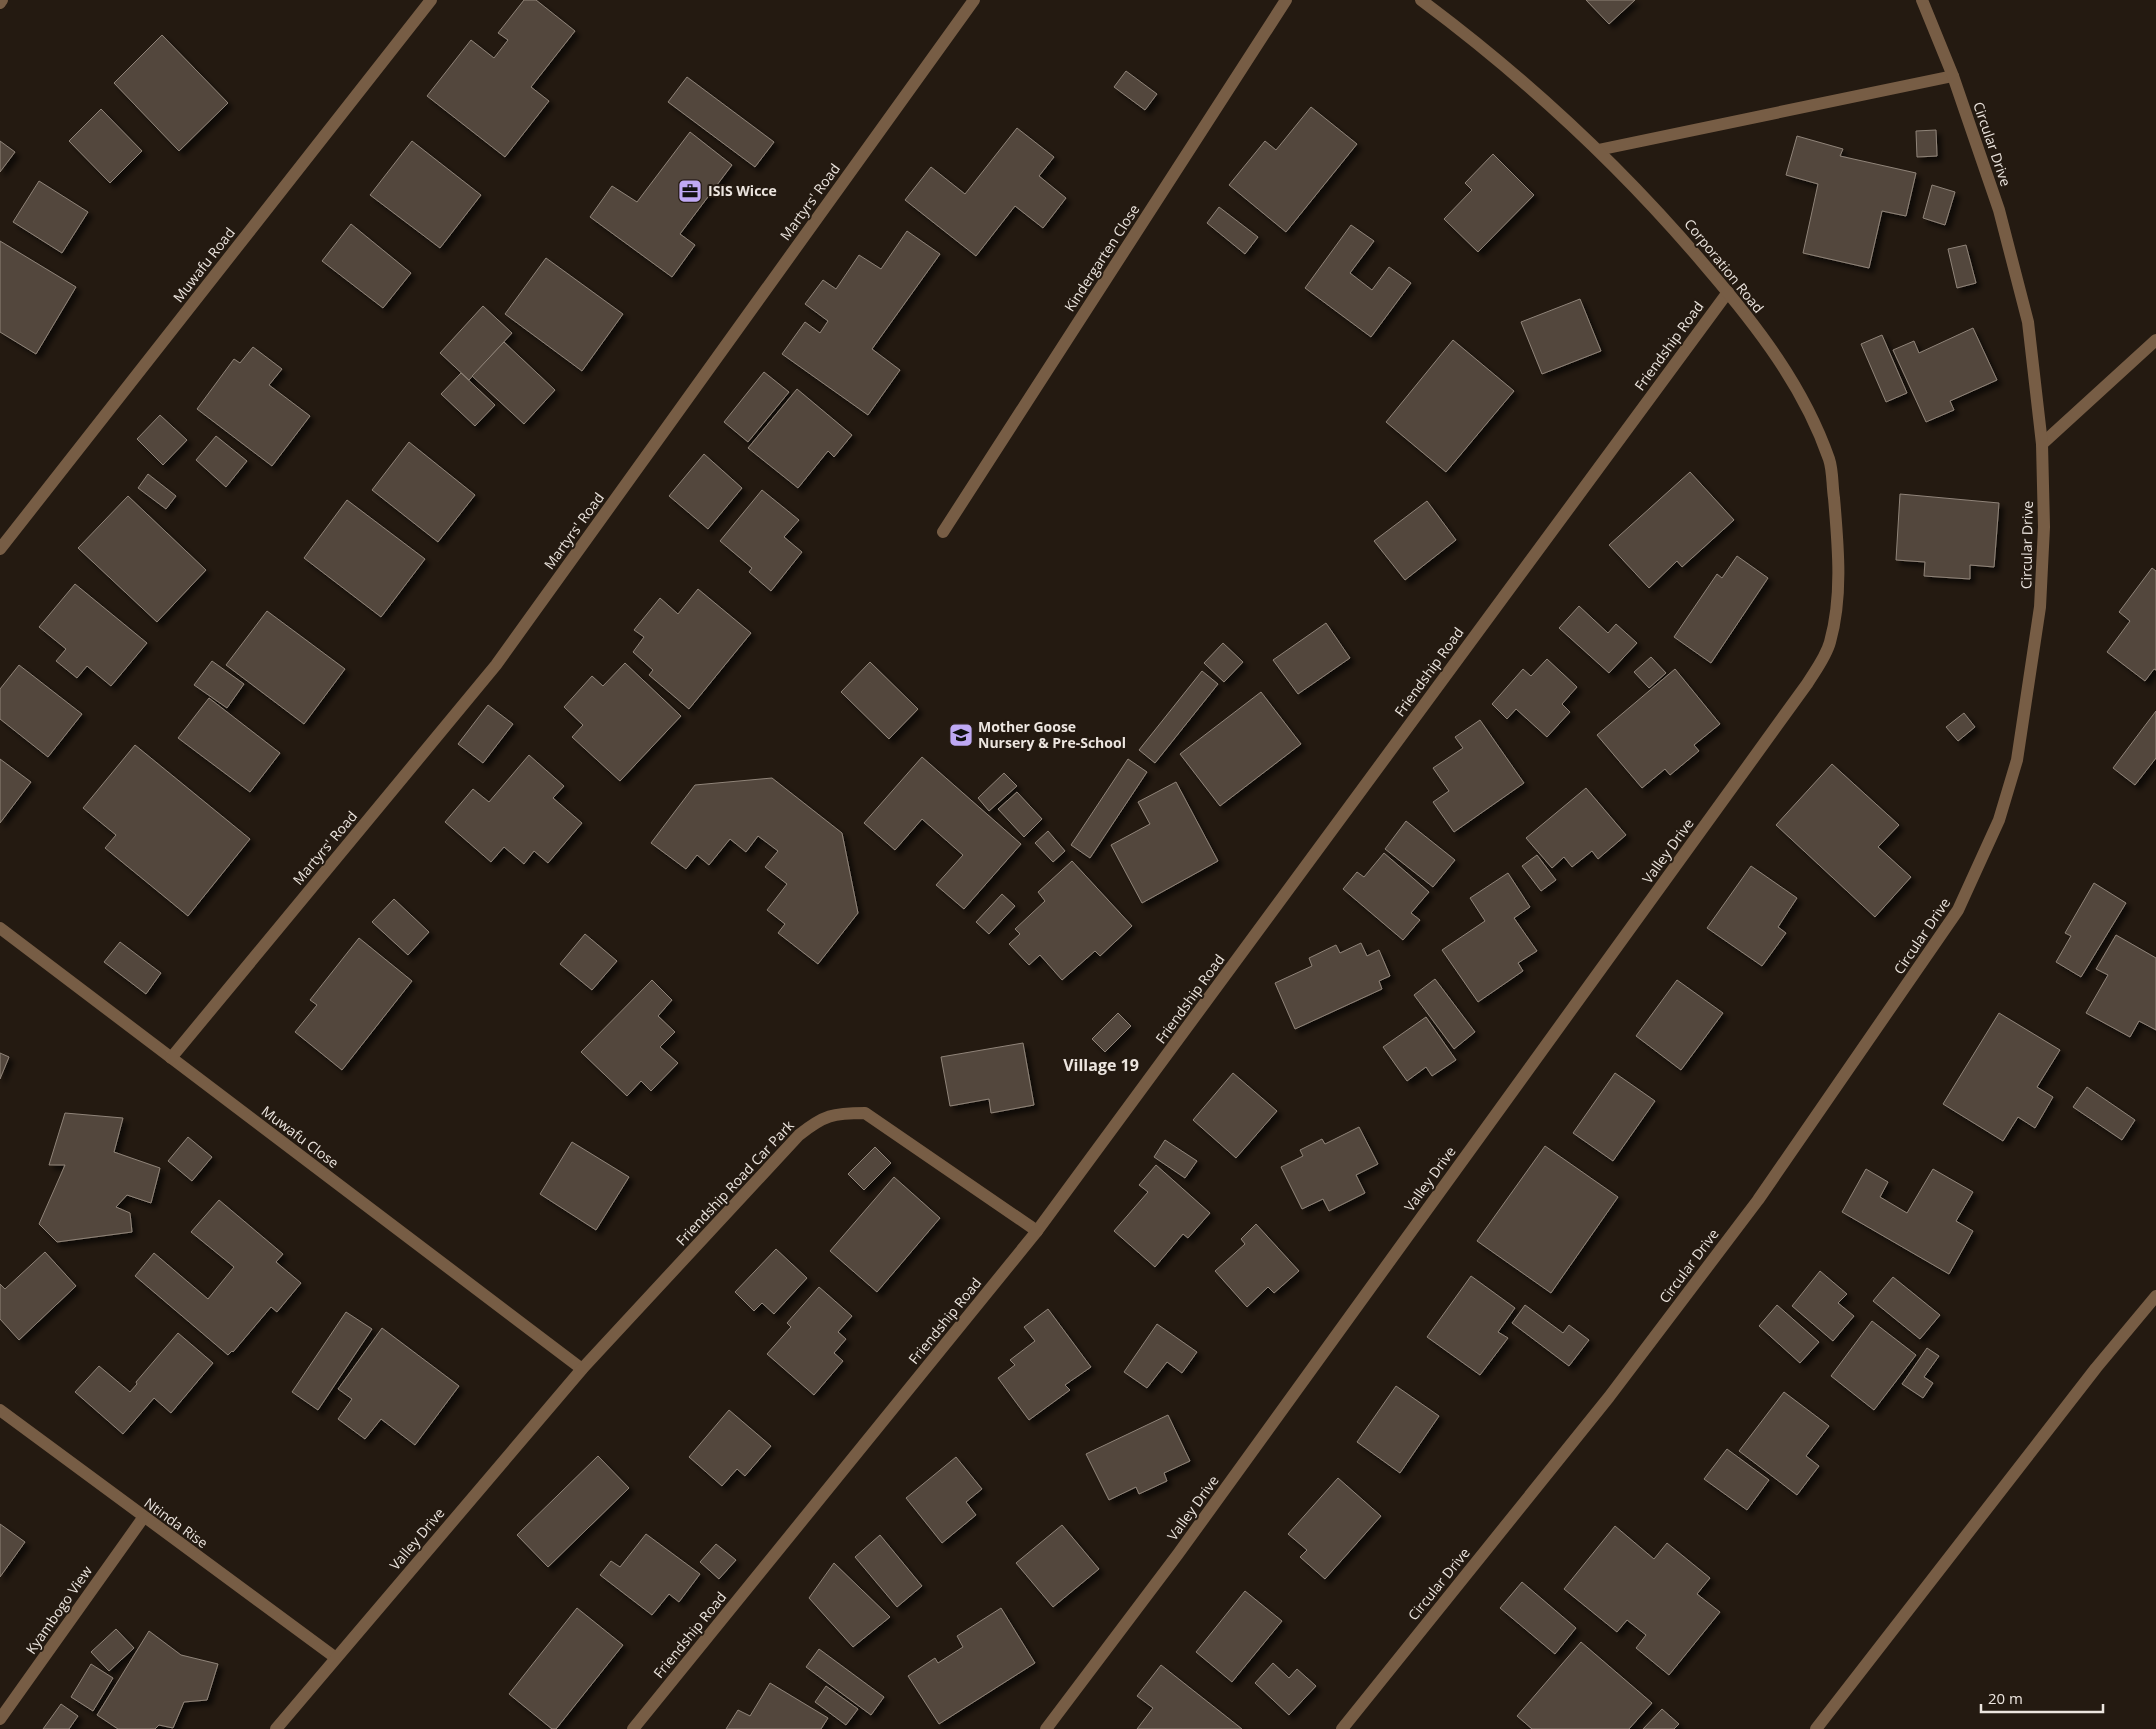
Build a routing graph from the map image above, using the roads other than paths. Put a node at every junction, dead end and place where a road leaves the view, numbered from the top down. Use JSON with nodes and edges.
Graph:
{"nodes":[{"id":1,"x":431,"y":0,"type":"edge"},
{"id":2,"x":974,"y":0,"type":"edge"},
{"id":3,"x":1286,"y":0,"type":"edge"},
{"id":4,"x":1421,"y":0,"type":"edge"},
{"id":5,"x":1922,"y":0,"type":"edge"},
{"id":6,"x":1953,"y":76,"type":"junction"},
{"id":7,"x":1598,"y":150,"type":"junction"},
{"id":8,"x":1728,"y":292,"type":"junction"},
{"id":9,"x":2156,"y":340,"type":"edge"},
{"id":10,"x":2042,"y":444,"type":"junction"},
{"id":11,"x":943,"y":532,"type":"dead end"},
{"id":12,"x":0,"y":549,"type":"edge"},
{"id":13,"x":1830,"y":642,"type":"joint"},
{"id":14,"x":0,"y":928,"type":"edge"},
{"id":15,"x":171,"y":1058,"type":"junction"},
{"id":16,"x":1037,"y":1231,"type":"junction"},
{"id":17,"x":2156,"y":1296,"type":"edge"},
{"id":18,"x":582,"y":1369,"type":"junction"},
{"id":19,"x":0,"y":1410,"type":"edge"},
{"id":20,"x":143,"y":1518,"type":"junction"},
{"id":21,"x":336,"y":1658,"type":"junction"},
{"id":22,"x":0,"y":1719,"type":"edge"},
{"id":23,"x":276,"y":1729,"type":"edge"},
{"id":24,"x":633,"y":1729,"type":"edge"},
{"id":25,"x":1046,"y":1729,"type":"edge"},
{"id":26,"x":1342,"y":1729,"type":"edge"},
{"id":27,"x":1816,"y":1729,"type":"edge"}],
"edges":[{"from":1,"to":12,"type":"street","name":"Muwafu Road"},
{"from":2,"to":15,"type":"street","name":"Martyrs' Road"},
{"from":3,"to":11,"type":"street","name":"Kindergarten Close"},
{"from":4,"to":7,"type":"street","name":"Corporation Road"},
{"from":5,"to":6,"type":"street","name":"Circular Drive"},
{"from":6,"to":7,"type":"street"},
{"from":6,"to":10,"type":"street","name":"Circular Drive"},
{"from":7,"to":8,"type":"street","name":"Corporation Road"},
{"from":8,"to":13,"type":"street","name":"Corporation Road"},
{"from":8,"to":16,"type":"street","name":"Friendship Road"},
{"from":9,"to":10,"type":"street"},
{"from":10,"to":26,"type":"street","name":"Circular Drive"},
{"from":13,"to":25,"type":"street","name":"Valley Drive"},
{"from":14,"to":15,"type":"street","name":"Muwafu Close"},
{"from":15,"to":18,"type":"street","name":"Muwafu Close"},
{"from":16,"to":18,"type":"street","name":"Friendship Road Car Park"},
{"from":16,"to":24,"type":"street","name":"Friendship Road"},
{"from":17,"to":27,"type":"street"},
{"from":18,"to":21,"type":"street","name":"Valley Drive"},
{"from":19,"to":20,"type":"street","name":"Ntinda Rise"},
{"from":20,"to":21,"type":"street","name":"Ntinda Rise"},
{"from":20,"to":22,"type":"street","name":"Kyambogo View"},
{"from":21,"to":23,"type":"street","name":"Valley Drive"}]}
